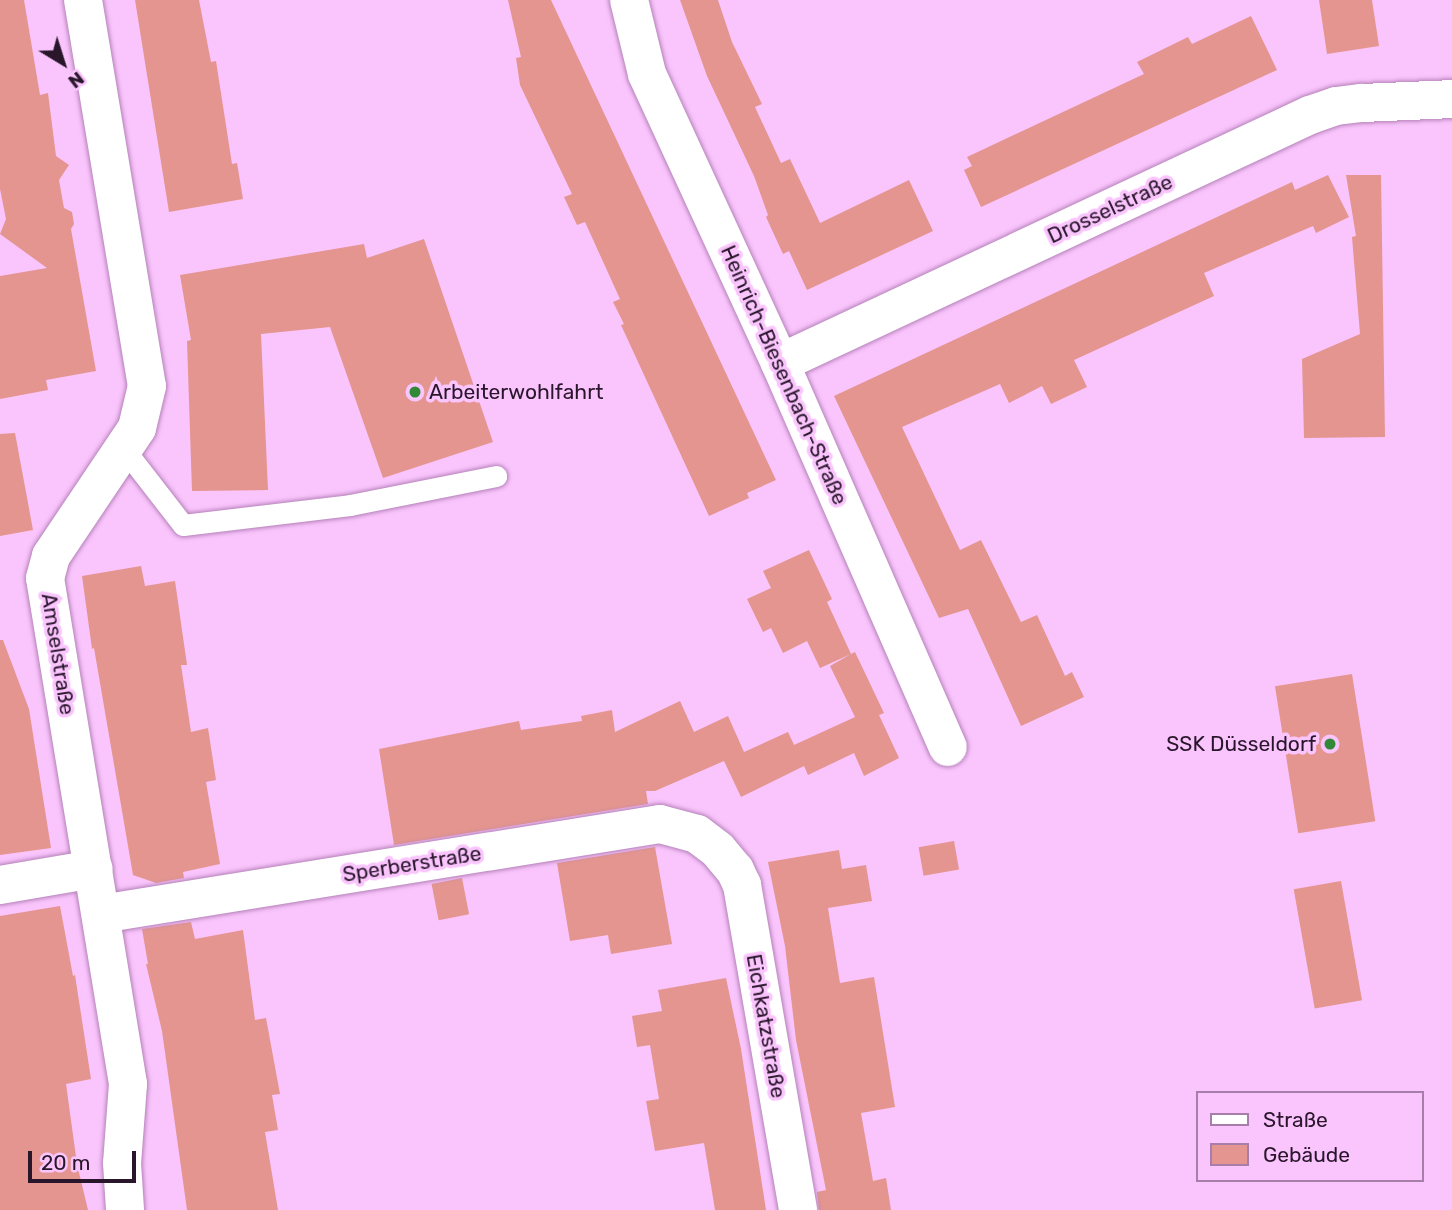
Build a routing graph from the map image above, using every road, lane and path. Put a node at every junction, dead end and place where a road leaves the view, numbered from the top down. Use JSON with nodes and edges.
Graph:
{"nodes":[{"id":1,"x":83,"y":0,"type":"edge"},
{"id":2,"x":629,"y":0,"type":"edge"},
{"id":3,"x":1452,"y":99,"type":"edge"},
{"id":4,"x":780,"y":363,"type":"junction"},
{"id":5,"x":124,"y":449,"type":"junction"},
{"id":6,"x":496,"y":476,"type":"dead end"},
{"id":7,"x":948,"y":747,"type":"dead end"},
{"id":8,"x":718,"y":850,"type":"joint"},
{"id":9,"x":93,"y":869,"type":"junction"},
{"id":10,"x":0,"y":885,"type":"edge"},
{"id":11,"x":101,"y":915,"type":"junction"},
{"id":12,"x":125,"y":1210,"type":"edge"},
{"id":13,"x":798,"y":1210,"type":"edge"}],
"edges":[{"from":1,"to":5,"type":"street","name":"Amselstraße"},
{"from":2,"to":4,"type":"street","name":"Heinrich-Biesenbach-Straße"},
{"from":3,"to":4,"type":"street","name":"Drosselstraße"},
{"from":4,"to":7,"type":"street","name":"Heinrich-Biesenbach-Straße"},
{"from":5,"to":6,"type":"lane"},
{"from":5,"to":9,"type":"street","name":"Amselstraße"},
{"from":8,"to":11,"type":"street","name":"Sperberstraße"},
{"from":8,"to":13,"type":"street","name":"Eichkatzstraße"},
{"from":9,"to":10,"type":"street"},
{"from":9,"to":11,"type":"street","name":"Amselstraße"},
{"from":11,"to":12,"type":"street","name":"Amselstraße"}]}
